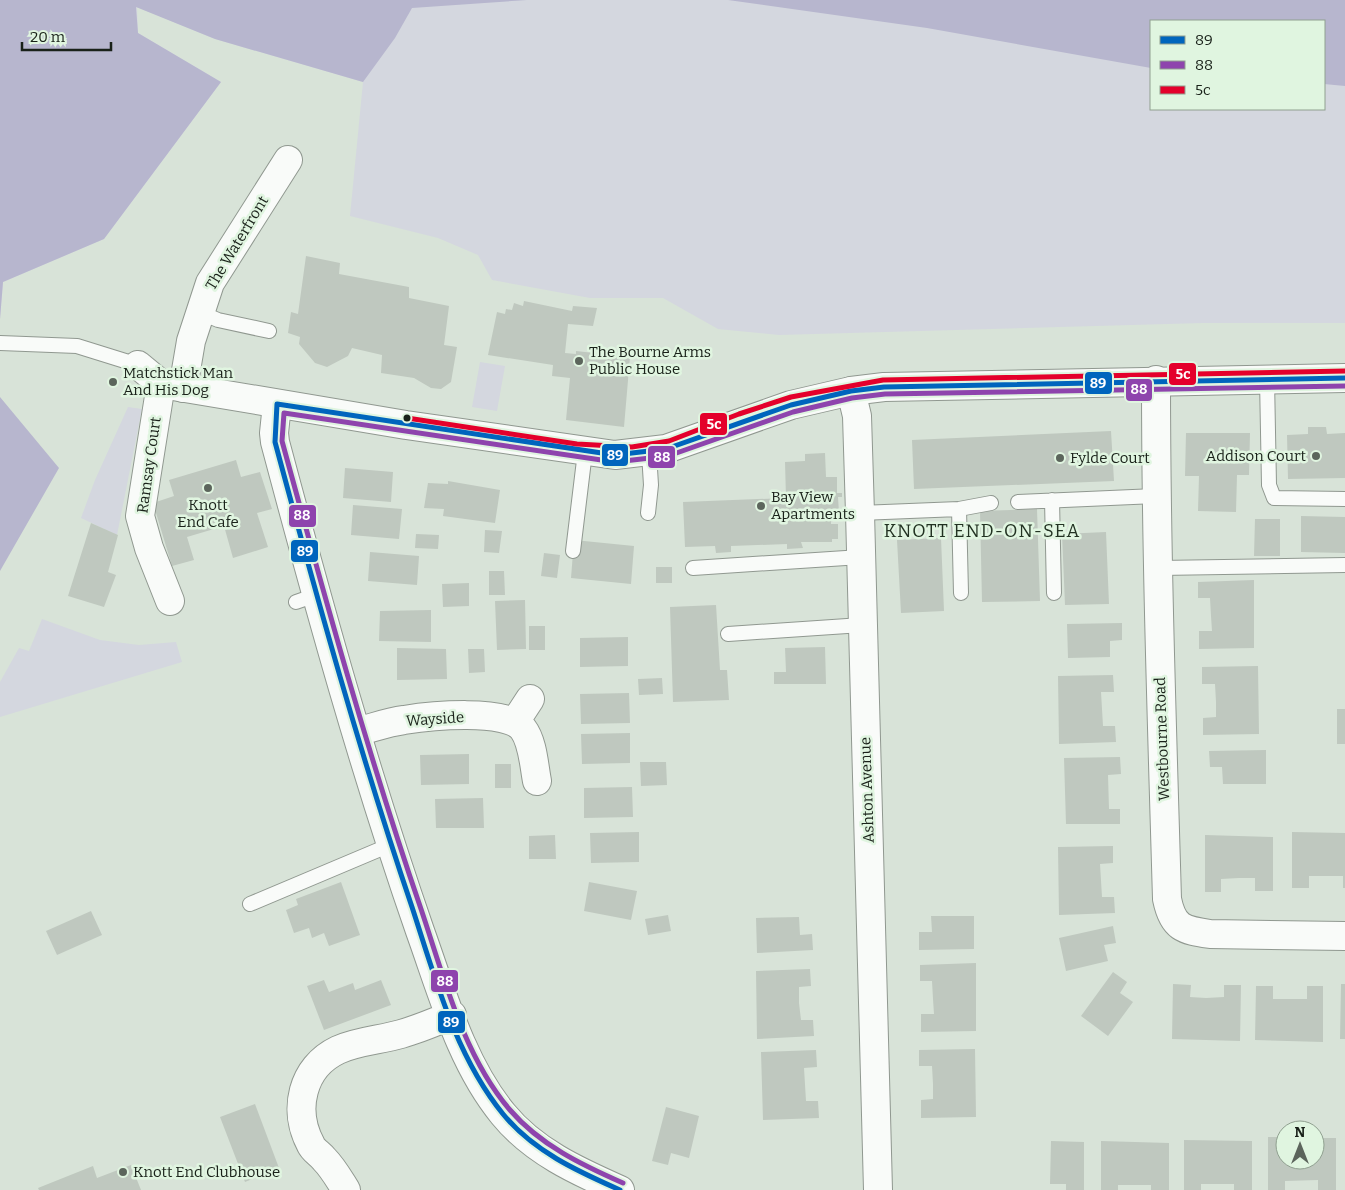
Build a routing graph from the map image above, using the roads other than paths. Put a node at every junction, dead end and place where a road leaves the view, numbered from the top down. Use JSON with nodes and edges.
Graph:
{"nodes":[{"id":1,"x":288,"y":160,"type":"dead end"},
{"id":2,"x":199,"y":312,"type":"junction"},
{"id":3,"x":268,"y":331,"type":"dead end"},
{"id":4,"x":0,"y":343,"type":"edge"},
{"id":5,"x":138,"y":365,"type":"joint"},
{"id":6,"x":1345,"y":378,"type":"edge"},
{"id":7,"x":1156,"y":380,"type":"junction"},
{"id":8,"x":1267,"y":380,"type":"junction"},
{"id":9,"x":172,"y":386,"type":"junction"},
{"id":10,"x":851,"y":391,"type":"junction"},
{"id":11,"x":277,"y":404,"type":"junction"},
{"id":12,"x":584,"y":452,"type":"junction"},
{"id":13,"x":649,"y":453,"type":"junction"},
{"id":14,"x":1156,"y":496,"type":"junction"},
{"id":15,"x":1345,"y":499,"type":"edge"},
{"id":16,"x":1052,"y":500,"type":"junction"},
{"id":17,"x":1018,"y":502,"type":"dead end"},
{"id":18,"x":990,"y":503,"type":"dead end"},
{"id":19,"x":959,"y":509,"type":"junction"},
{"id":20,"x":648,"y":513,"type":"dead end"},
{"id":21,"x":860,"y":513,"type":"junction"},
{"id":22,"x":574,"y":551,"type":"dead end"},
{"id":23,"x":861,"y":557,"type":"junction"},
{"id":24,"x":1345,"y":565,"type":"edge"},
{"id":25,"x":693,"y":568,"type":"dead end"},
{"id":26,"x":1159,"y":568,"type":"junction"},
{"id":27,"x":961,"y":593,"type":"dead end"},
{"id":28,"x":1054,"y":593,"type":"dead end"},
{"id":29,"x":170,"y":601,"type":"dead end"},
{"id":30,"x":862,"y":625,"type":"junction"},
{"id":31,"x":728,"y":634,"type":"dead end"},
{"id":32,"x":356,"y":732,"type":"junction"},
{"id":33,"x":538,"y":781,"type":"dead end"},
{"id":34,"x":390,"y":845,"type":"junction"},
{"id":35,"x":250,"y":904,"type":"dead end"},
{"id":36,"x":1345,"y":936,"type":"edge"},
{"id":37,"x":452,"y":1015,"type":"junction"},
{"id":38,"x":346,"y":1190,"type":"edge"},
{"id":39,"x":620,"y":1190,"type":"edge"},
{"id":40,"x":878,"y":1190,"type":"edge"}],
"edges":[{"from":1,"to":2,"type":"street","name":"The Waterfront"},
{"from":2,"to":3,"type":"lane"},
{"from":2,"to":9,"type":"street","name":"The Waterfront"},
{"from":4,"to":5,"type":"lane"},
{"from":5,"to":9,"type":"street"},
{"from":6,"to":8,"type":"street"},
{"from":7,"to":8,"type":"street"},
{"from":7,"to":10,"type":"street"},
{"from":7,"to":14,"type":"street","name":"Westbourne Road"},
{"from":8,"to":15,"type":"lane"},
{"from":9,"to":11,"type":"street"},
{"from":9,"to":29,"type":"street","name":"Ramsay Court"},
{"from":10,"to":13,"type":"street"},
{"from":10,"to":21,"type":"street","name":"Ashton Avenue"},
{"from":11,"to":12,"type":"street"},
{"from":11,"to":32,"type":"street"},
{"from":12,"to":13,"type":"street"},
{"from":12,"to":22,"type":"lane"},
{"from":13,"to":20,"type":"lane"},
{"from":14,"to":16,"type":"lane"},
{"from":14,"to":26,"type":"street","name":"Westbourne Road"},
{"from":16,"to":17,"type":"lane"},
{"from":16,"to":28,"type":"lane"},
{"from":18,"to":19,"type":"lane"},
{"from":19,"to":21,"type":"lane"},
{"from":19,"to":27,"type":"lane"},
{"from":21,"to":23,"type":"street","name":"Ashton Avenue"},
{"from":23,"to":25,"type":"lane"},
{"from":23,"to":30,"type":"street","name":"Ashton Avenue"},
{"from":24,"to":26,"type":"lane"},
{"from":26,"to":36,"type":"street","name":"Westbourne Road"},
{"from":30,"to":31,"type":"lane"},
{"from":30,"to":40,"type":"street","name":"Ashton Avenue"},
{"from":32,"to":33,"type":"street","name":"Wayside"},
{"from":32,"to":34,"type":"street"},
{"from":34,"to":35,"type":"lane"},
{"from":34,"to":37,"type":"street"},
{"from":37,"to":38,"type":"street"},
{"from":37,"to":39,"type":"street"}]}
